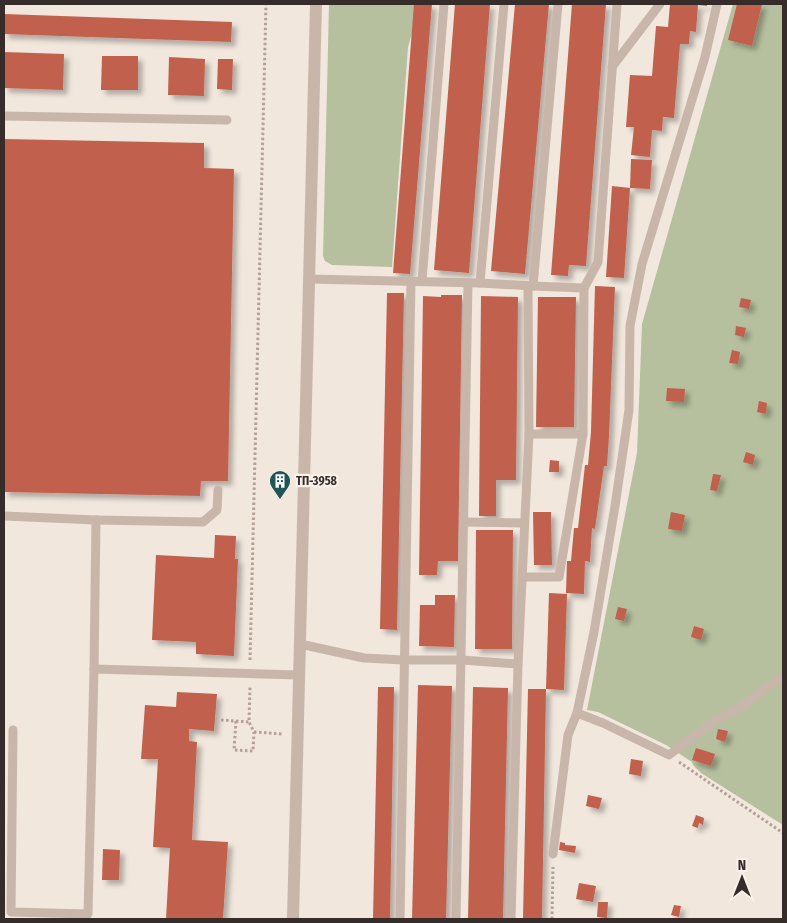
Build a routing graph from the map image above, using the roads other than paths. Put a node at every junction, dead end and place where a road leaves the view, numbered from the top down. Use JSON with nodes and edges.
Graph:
{"nodes":[{"id":1,"x":316,"y":4,"type":"edge"},
{"id":2,"x":444,"y":4,"type":"edge"},
{"id":3,"x":504,"y":4,"type":"edge"},
{"id":4,"x":558,"y":4,"type":"edge"},
{"id":5,"x":617,"y":4,"type":"edge"},
{"id":6,"x":660,"y":4,"type":"edge"},
{"id":7,"x":717,"y":4,"type":"edge"},
{"id":8,"x":612,"y":67,"type":"junction"},
{"id":9,"x":4,"y":116,"type":"edge"},
{"id":10,"x":227,"y":120,"type":"dead end"},
{"id":11,"x":309,"y":279,"type":"junction"},
{"id":12,"x":411,"y":281,"type":"junction"},
{"id":13,"x":422,"y":281,"type":"junction"},
{"id":14,"x":468,"y":282,"type":"junction"},
{"id":15,"x":480,"y":283,"type":"junction"},
{"id":16,"x":530,"y":286,"type":"junction"},
{"id":17,"x":584,"y":288,"type":"junction"},
{"id":18,"x":529,"y":434,"type":"junction"},
{"id":19,"x":583,"y":434,"type":"junction"},
{"id":20,"x":218,"y":490,"type":"dead end"},
{"id":21,"x":4,"y":516,"type":"edge"},
{"id":22,"x":96,"y":520,"type":"junction"},
{"id":23,"x":464,"y":522,"type":"junction"},
{"id":24,"x":524,"y":523,"type":"junction"},
{"id":25,"x":522,"y":577,"type":"junction"},
{"id":26,"x":300,"y":644,"type":"junction"},
{"id":27,"x":404,"y":660,"type":"junction"},
{"id":28,"x":462,"y":660,"type":"junction"},
{"id":29,"x":518,"y":664,"type":"junction"},
{"id":30,"x":94,"y":669,"type":"junction"},
{"id":31,"x":299,"y":675,"type":"junction"},
{"id":32,"x":783,"y":678,"type":"edge"},
{"id":33,"x":578,"y":713,"type":"junction"},
{"id":34,"x":13,"y":730,"type":"dead end"},
{"id":35,"x":553,"y":854,"type":"road end"},
{"id":36,"x":293,"y":919,"type":"edge"},
{"id":37,"x":400,"y":919,"type":"edge"},
{"id":38,"x":456,"y":919,"type":"edge"},
{"id":39,"x":511,"y":919,"type":"edge"}],
"edges":[{"from":1,"to":11,"type":"street"},
{"from":2,"to":13,"type":"lane"},
{"from":3,"to":15,"type":"lane"},
{"from":4,"to":16,"type":"lane"},
{"from":5,"to":8,"type":"lane"},
{"from":6,"to":8,"type":"lane"},
{"from":7,"to":33,"type":"lane"},
{"from":8,"to":17,"type":"lane"},
{"from":9,"to":10,"type":"lane"},
{"from":11,"to":12,"type":"lane"},
{"from":11,"to":26,"type":"street"},
{"from":12,"to":13,"type":"lane"},
{"from":12,"to":27,"type":"lane"},
{"from":13,"to":14,"type":"lane"},
{"from":14,"to":15,"type":"lane"},
{"from":14,"to":23,"type":"lane"},
{"from":15,"to":16,"type":"lane"},
{"from":16,"to":17,"type":"lane"},
{"from":16,"to":18,"type":"lane"},
{"from":17,"to":19,"type":"lane"},
{"from":18,"to":19,"type":"lane"},
{"from":18,"to":24,"type":"lane"},
{"from":19,"to":25,"type":"lane"},
{"from":20,"to":22,"type":"lane"},
{"from":21,"to":22,"type":"lane"},
{"from":22,"to":30,"type":"lane"},
{"from":23,"to":24,"type":"lane"},
{"from":23,"to":28,"type":"lane"},
{"from":24,"to":25,"type":"lane"},
{"from":25,"to":29,"type":"lane"},
{"from":26,"to":27,"type":"lane"},
{"from":26,"to":31,"type":"street"},
{"from":27,"to":28,"type":"lane"},
{"from":27,"to":37,"type":"lane"},
{"from":28,"to":29,"type":"lane"},
{"from":28,"to":38,"type":"lane"},
{"from":29,"to":39,"type":"lane"},
{"from":30,"to":31,"type":"lane"},
{"from":30,"to":34,"type":"lane"},
{"from":31,"to":36,"type":"street"},
{"from":32,"to":33,"type":"lane"},
{"from":33,"to":35,"type":"lane"}]}
